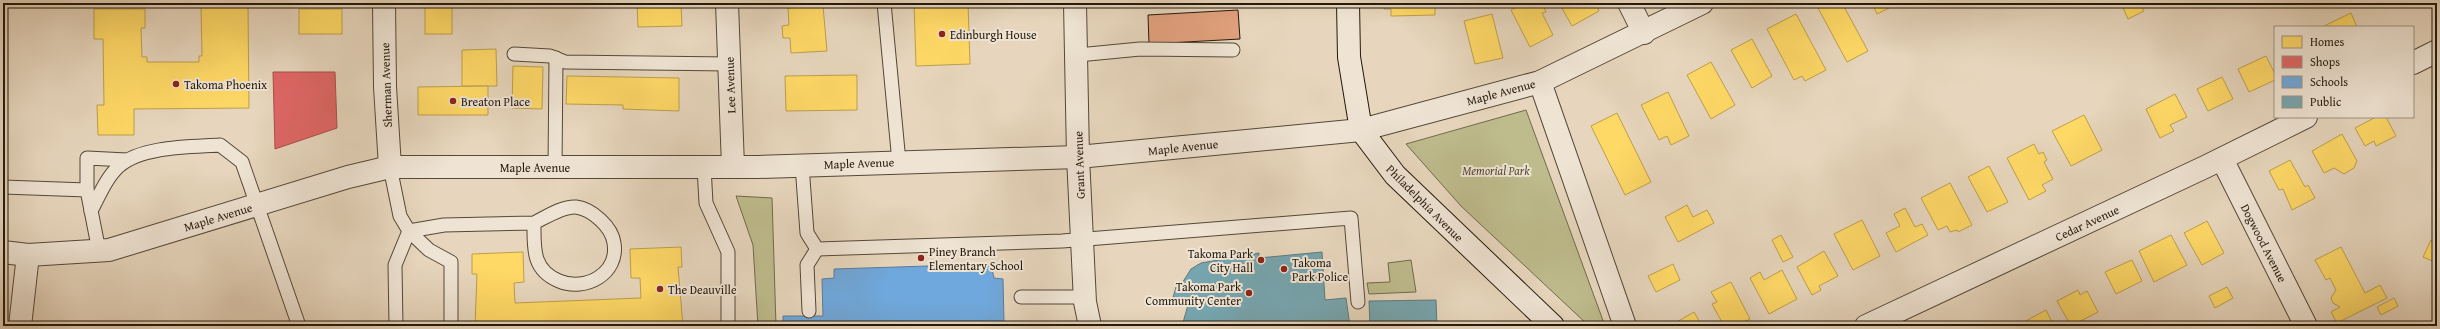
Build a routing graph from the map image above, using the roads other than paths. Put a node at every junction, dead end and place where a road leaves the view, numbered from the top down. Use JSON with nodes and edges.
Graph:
{"nodes":[{"id":1,"x":384,"y":3,"type":"edge"},
{"id":2,"x":727,"y":3,"type":"edge"},
{"id":3,"x":884,"y":3,"type":"edge"},
{"id":4,"x":1075,"y":3,"type":"edge"},
{"id":5,"x":1348,"y":3,"type":"edge"},
{"id":6,"x":1629,"y":3,"type":"edge"},
{"id":7,"x":1702,"y":3,"type":"edge"},
{"id":8,"x":1644,"y":33,"type":"junction"},
{"id":9,"x":1233,"y":50,"type":"dead end"},
{"id":10,"x":2437,"y":51,"type":"edge"},
{"id":11,"x":514,"y":54,"type":"dead end"},
{"id":12,"x":1078,"y":55,"type":"junction"},
{"id":13,"x":556,"y":58,"type":"junction"},
{"id":14,"x":2414,"y":62,"type":"edge"},
{"id":15,"x":729,"y":64,"type":"junction"},
{"id":16,"x":1540,"y":82,"type":"junction"},
{"id":17,"x":2304,"y":118,"type":"edge"},
{"id":18,"x":1361,"y":130,"type":"junction"},
{"id":19,"x":1078,"y":157,"type":"junction"},
{"id":20,"x":2222,"y":159,"type":"junction"},
{"id":21,"x":127,"y":160,"type":"junction"},
{"id":22,"x":898,"y":162,"type":"junction"},
{"id":23,"x":802,"y":165,"type":"junction"},
{"id":24,"x":390,"y":167,"type":"junction"},
{"id":25,"x":555,"y":167,"type":"junction"},
{"id":26,"x":704,"y":167,"type":"junction"},
{"id":27,"x":733,"y":167,"type":"junction"},
{"id":28,"x":3,"y":187,"type":"edge"},
{"id":29,"x":87,"y":190,"type":"junction"},
{"id":30,"x":257,"y":205,"type":"junction"},
{"id":31,"x":91,"y":211,"type":"junction"},
{"id":32,"x":534,"y":222,"type":"junction"},
{"id":33,"x":409,"y":231,"type":"junction"},
{"id":34,"x":1082,"y":238,"type":"junction"},
{"id":35,"x":817,"y":250,"type":"junction"},
{"id":36,"x":99,"y":251,"type":"junction"},
{"id":37,"x":3,"y":252,"type":"edge"},
{"id":38,"x":28,"y":255,"type":"junction"},
{"id":39,"x":1085,"y":297,"type":"junction"},
{"id":40,"x":1021,"y":298,"type":"dead end"},
{"id":41,"x":1358,"y":302,"type":"dead end"},
{"id":42,"x":809,"y":311,"type":"dead end"},
{"id":43,"x":20,"y":326,"type":"edge"},
{"id":44,"x":298,"y":326,"type":"edge"},
{"id":45,"x":396,"y":326,"type":"edge"},
{"id":46,"x":451,"y":326,"type":"edge"},
{"id":47,"x":728,"y":326,"type":"edge"},
{"id":48,"x":1090,"y":326,"type":"edge"},
{"id":49,"x":1553,"y":326,"type":"edge"},
{"id":50,"x":1625,"y":326,"type":"edge"},
{"id":51,"x":1866,"y":326,"type":"edge"},
{"id":52,"x":2306,"y":326,"type":"edge"}],
"edges":[{"from":1,"to":24,"type":"street","name":"Sherman Avenue"},
{"from":2,"to":15,"type":"street","name":"Lee Avenue"},
{"from":3,"to":22,"type":"lane"},
{"from":4,"to":12,"type":"street","name":"Grant Avenue"},
{"from":5,"to":18,"type":"street","name":"Philadelphia Avenue"},
{"from":6,"to":8,"type":"street"},
{"from":7,"to":8,"type":"street","name":"Maple Avenue"},
{"from":8,"to":16,"type":"street","name":"Maple Avenue"},
{"from":9,"to":12,"type":"lane"},
{"from":10,"to":14,"type":"street"},
{"from":11,"to":13,"type":"lane"},
{"from":12,"to":19,"type":"street","name":"Grant Avenue"},
{"from":13,"to":15,"type":"lane"},
{"from":13,"to":25,"type":"lane"},
{"from":15,"to":27,"type":"street","name":"Lee Avenue"},
{"from":16,"to":18,"type":"street","name":"Maple Avenue"},
{"from":16,"to":50,"type":"street"},
{"from":17,"to":20,"type":"street","name":"Cedar Avenue"},
{"from":18,"to":19,"type":"street","name":"Maple Avenue"},
{"from":18,"to":49,"type":"street","name":"Philadelphia Avenue"},
{"from":19,"to":22,"type":"street","name":"Maple Avenue"},
{"from":19,"to":34,"type":"street","name":"Grant Avenue"},
{"from":20,"to":51,"type":"street","name":"Cedar Avenue"},
{"from":20,"to":52,"type":"street","name":"Dogwood Avenue"},
{"from":21,"to":29,"type":"lane"},
{"from":21,"to":30,"type":"lane"},
{"from":21,"to":31,"type":"lane"},
{"from":22,"to":23,"type":"street","name":"Maple Avenue"},
{"from":23,"to":27,"type":"street","name":"Maple Avenue"},
{"from":23,"to":35,"type":"lane"},
{"from":24,"to":25,"type":"street","name":"Maple Avenue"},
{"from":24,"to":30,"type":"street","name":"Maple Avenue"},
{"from":24,"to":33,"type":"lane"},
{"from":25,"to":26,"type":"street","name":"Maple Avenue"},
{"from":26,"to":27,"type":"street","name":"Maple Avenue"},
{"from":26,"to":47,"type":"lane"},
{"from":28,"to":29,"type":"lane"},
{"from":29,"to":31,"type":"lane"},
{"from":30,"to":36,"type":"street","name":"Maple Avenue"},
{"from":30,"to":44,"type":"lane"},
{"from":31,"to":36,"type":"lane"},
{"from":32,"to":32,"type":"lane"},
{"from":32,"to":33,"type":"lane"},
{"from":33,"to":45,"type":"lane"},
{"from":33,"to":46,"type":"lane"},
{"from":34,"to":35,"type":"lane"},
{"from":34,"to":39,"type":"street","name":"Grant Avenue"},
{"from":34,"to":41,"type":"lane"},
{"from":35,"to":42,"type":"lane"},
{"from":36,"to":38,"type":"street","name":"Maple Avenue"},
{"from":37,"to":38,"type":"street","name":"Maple Avenue"},
{"from":38,"to":43,"type":"street"},
{"from":39,"to":40,"type":"lane"},
{"from":39,"to":48,"type":"street","name":"Grant Avenue"}]}
